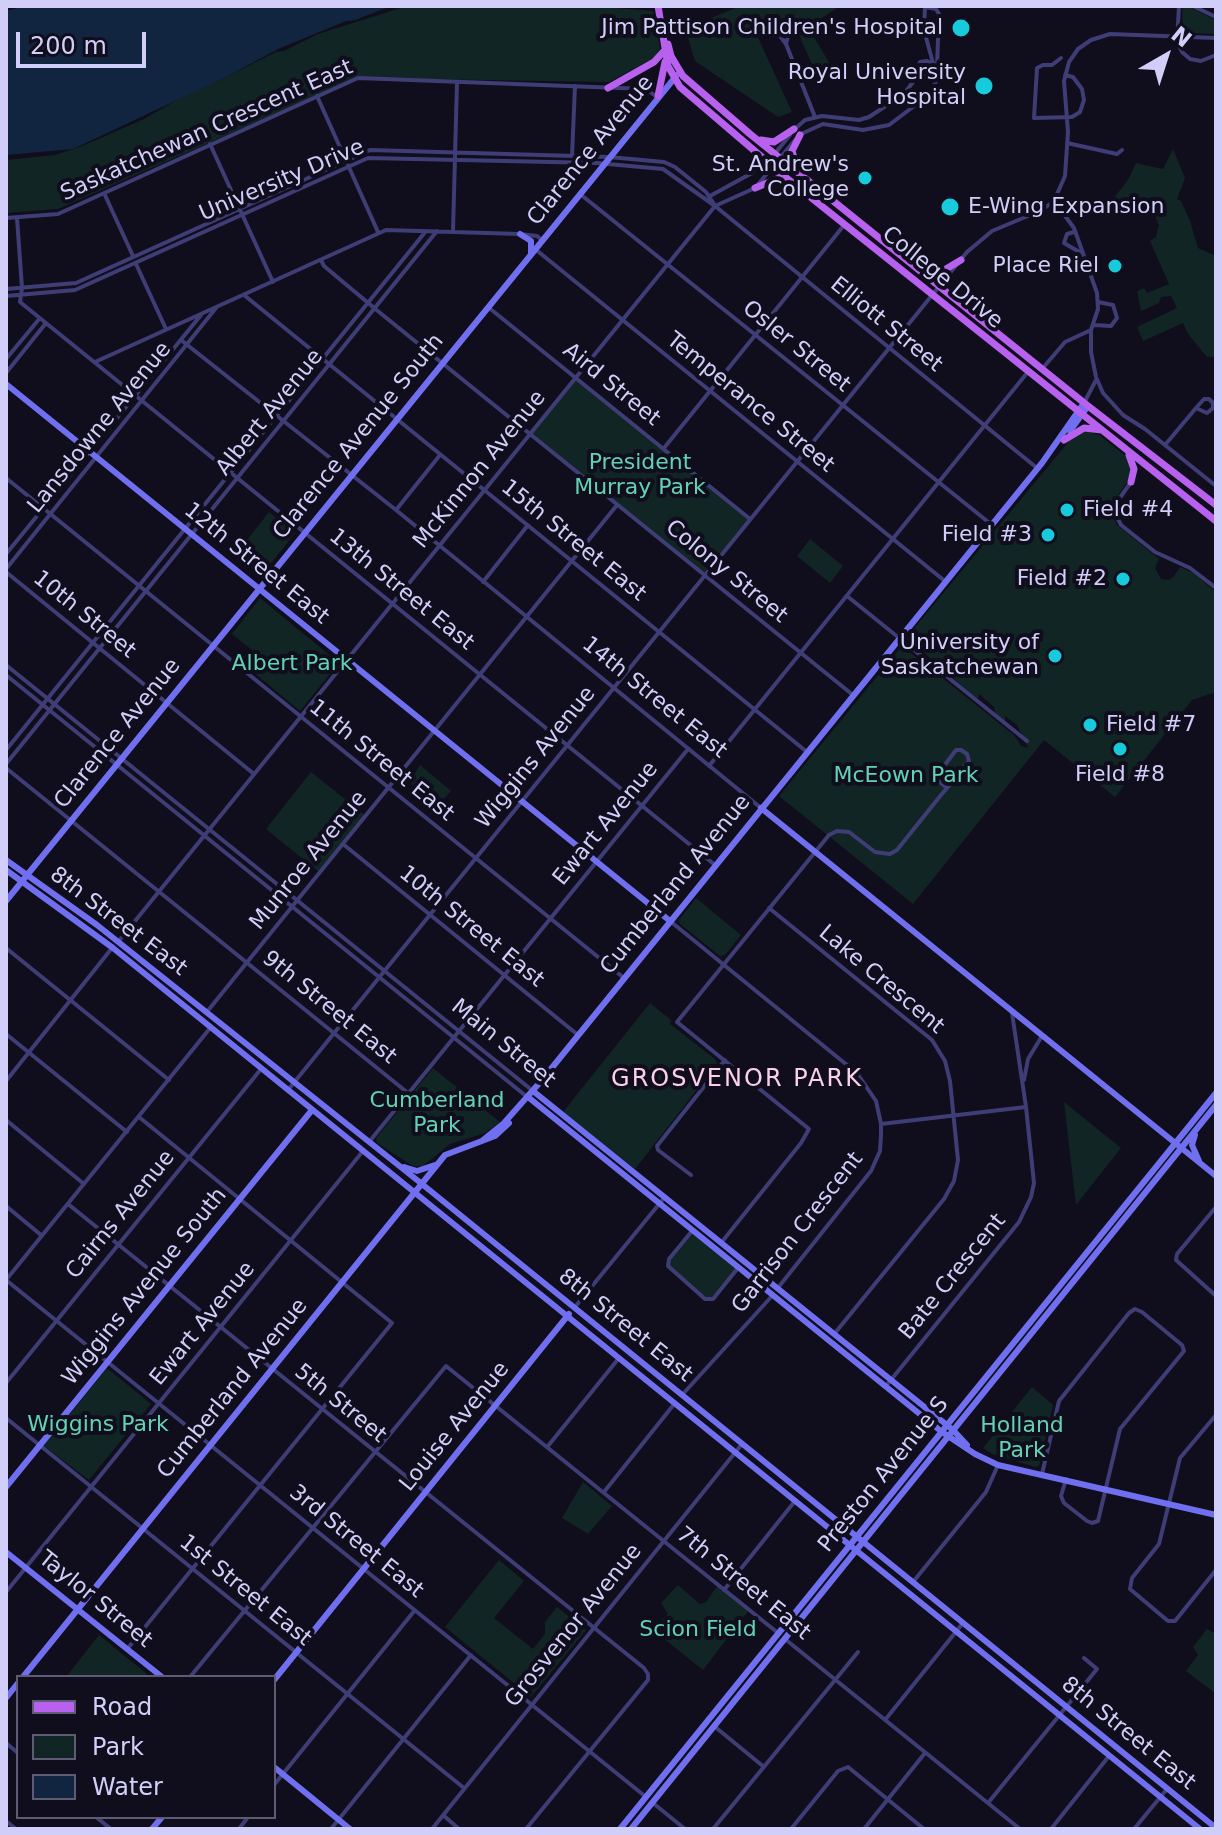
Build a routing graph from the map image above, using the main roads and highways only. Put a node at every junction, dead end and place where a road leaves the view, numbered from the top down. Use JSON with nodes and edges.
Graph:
{"nodes":[{"id":1,"x":660,"y":6,"type":"edge"},
{"id":2,"x":666,"y":51,"type":"junction"},
{"id":3,"x":680,"y":72,"type":"junction"},
{"id":4,"x":673,"y":79,"type":"junction"},
{"id":5,"x":608,"y":88,"type":"road end"},
{"id":6,"x":658,"y":97,"type":"junction"},
{"id":7,"x":750,"y":134,"type":"junction"},
{"id":8,"x":784,"y":176,"type":"junction"},
{"id":9,"x":804,"y":179,"type":"junction"},
{"id":10,"x":755,"y":188,"type":"road end"},
{"id":11,"x":520,"y":234,"type":"road end"},
{"id":12,"x":533,"y":252,"type":"junction"},
{"id":13,"x":903,"y":258,"type":"junction"},
{"id":14,"x":961,"y":260,"type":"road end"},
{"id":15,"x":488,"y":307,"type":"joint"},
{"id":16,"x":1011,"y":356,"type":"junction"},
{"id":17,"x":1042,"y":369,"type":"junction"},
{"id":18,"x":6,"y":384,"type":"edge"},
{"id":19,"x":1086,"y":404,"type":"junction"},
{"id":20,"x":1081,"y":412,"type":"junction"},
{"id":21,"x":1103,"y":431,"type":"junction"},
{"id":22,"x":1064,"y":440,"type":"junction"},
{"id":23,"x":1126,"y":449,"type":"junction"},
{"id":24,"x":1040,"y":466,"type":"junction"},
{"id":25,"x":1156,"y":473,"type":"junction"},
{"id":26,"x":1216,"y":505,"type":"edge"},
{"id":27,"x":1216,"y":521,"type":"edge"},
{"id":28,"x":259,"y":589,"type":"junction"},
{"id":29,"x":761,"y":808,"type":"junction"},
{"id":30,"x":6,"y":860,"type":"edge"},
{"id":31,"x":6,"y":870,"type":"edge"},
{"id":32,"x":27,"y":875,"type":"junction"},
{"id":33,"x":21,"y":882,"type":"junction"},
{"id":34,"x":6,"y":901,"type":"edge"},
{"id":35,"x":670,"y":921,"type":"junction"},
{"id":36,"x":115,"y":945,"type":"junction"},
{"id":37,"x":1216,"y":1093,"type":"edge"},
{"id":38,"x":530,"y":1094,"type":"junction"},
{"id":39,"x":1216,"y":1105,"type":"edge"},
{"id":40,"x":312,"y":1110,"type":"junction"},
{"id":41,"x":1209,"y":1114,"type":"junction"},
{"id":42,"x":1178,"y":1146,"type":"junction"},
{"id":43,"x":392,"y":1160,"type":"junction"},
{"id":44,"x":438,"y":1163,"type":"junction"},
{"id":45,"x":1201,"y":1164,"type":"junction"},
{"id":46,"x":1216,"y":1176,"type":"edge"},
{"id":47,"x":422,"y":1184,"type":"junction"},
{"id":48,"x":415,"y":1193,"type":"junction"},
{"id":49,"x":662,"y":1201,"type":"junction"},
{"id":50,"x":507,"y":1266,"type":"junction"},
{"id":51,"x":544,"y":1284,"type":"junction"},
{"id":52,"x":774,"y":1292,"type":"junction"},
{"id":53,"x":574,"y":1308,"type":"junction"},
{"id":54,"x":568,"y":1316,"type":"junction"},
{"id":55,"x":888,"y":1383,"type":"junction"},
{"id":56,"x":675,"y":1403,"type":"junction"},
{"id":57,"x":707,"y":1416,"type":"junction"},
{"id":58,"x":948,"y":1431,"type":"junction"},
{"id":59,"x":6,"y":1487,"type":"edge"},
{"id":60,"x":1216,"y":1515,"type":"edge"},
{"id":61,"x":859,"y":1540,"type":"junction"},
{"id":62,"x":853,"y":1547,"type":"junction"},
{"id":63,"x":6,"y":1552,"type":"edge"},
{"id":64,"x":77,"y":1609,"type":"junction"},
{"id":65,"x":782,"y":1636,"type":"junction"},
{"id":66,"x":25,"y":1675,"type":"edge"},
{"id":67,"x":160,"y":1675,"type":"edge"},
{"id":68,"x":276,"y":1678,"type":"edge"},
{"id":69,"x":276,"y":1769,"type":"edge"},
{"id":70,"x":649,"y":1800,"type":"junction"},
{"id":71,"x":1216,"y":1828,"type":"edge"},
{"id":72,"x":350,"y":1829,"type":"edge"},
{"id":73,"x":620,"y":1829,"type":"edge"},
{"id":74,"x":631,"y":1829,"type":"edge"},
{"id":75,"x":1200,"y":1829,"type":"edge"}],
"edges":[{"from":1,"to":2,"type":"main road"},
{"from":2,"to":3,"type":"main road","name":"College Drive"},
{"from":2,"to":4,"type":"main road","name":"College Drive"},
{"from":2,"to":5,"type":"main road"},
{"from":2,"to":6,"type":"main road"},
{"from":3,"to":4,"type":"main road","name":"Clarence Avenue"},
{"from":3,"to":7,"type":"main road","name":"College Drive"},
{"from":4,"to":6,"type":"main road","name":"Clarence Avenue"},
{"from":4,"to":8,"type":"main road","name":"College Drive"},
{"from":6,"to":12,"type":"main road","name":"Clarence Avenue"},
{"from":7,"to":9,"type":"main road","name":"College Drive"},
{"from":7,"to":9,"type":"main road"},
{"from":8,"to":10,"type":"main road"},
{"from":8,"to":16,"type":"main road","name":"College Drive"},
{"from":9,"to":13,"type":"main road","name":"College Drive"},
{"from":11,"to":12,"type":"main road"},
{"from":12,"to":15,"type":"main road","name":"Clarence Avenue"},
{"from":13,"to":14,"type":"main road"},
{"from":13,"to":17,"type":"main road","name":"College Drive"},
{"from":15,"to":28,"type":"main road","name":"Clarence Avenue South"},
{"from":16,"to":17,"type":"main road"},
{"from":16,"to":20,"type":"main road","name":"College Drive"},
{"from":17,"to":19,"type":"main road","name":"College Drive"},
{"from":18,"to":28,"type":"main road","name":"12th Street East"},
{"from":19,"to":20,"type":"main road"},
{"from":19,"to":26,"type":"main road","name":"College Drive"},
{"from":20,"to":21,"type":"main road","name":"College Drive"},
{"from":20,"to":22,"type":"main road"},
{"from":20,"to":24,"type":"main road"},
{"from":21,"to":22,"type":"main road"},
{"from":21,"to":23,"type":"main road","name":"College Drive"},
{"from":22,"to":24,"type":"main road"},
{"from":23,"to":25,"type":"main road","name":"College Drive"},
{"from":23,"to":25,"type":"main road"},
{"from":24,"to":29,"type":"main road","name":"Cumberland Avenue"},
{"from":25,"to":27,"type":"main road","name":"College Drive"},
{"from":28,"to":32,"type":"main road","name":"Clarence Avenue"},
{"from":28,"to":35,"type":"main road","name":"12th Street East"},
{"from":29,"to":35,"type":"main road","name":"Cumberland Avenue"},
{"from":29,"to":42,"type":"main road","name":"14th Street East"},
{"from":30,"to":32,"type":"main road","name":"8th Street East"},
{"from":31,"to":33,"type":"main road","name":"8th Street East"},
{"from":32,"to":33,"type":"main road","name":"Clarence Avenue"},
{"from":32,"to":36,"type":"main road","name":"8th Street East"},
{"from":33,"to":34,"type":"main road","name":"Clarence Avenue"},
{"from":33,"to":36,"type":"main road","name":"8th Street East"},
{"from":35,"to":38,"type":"main road","name":"Cumberland Avenue"},
{"from":36,"to":40,"type":"main road","name":"8th Street East"},
{"from":36,"to":43,"type":"main road","name":"8th Street East"},
{"from":37,"to":42,"type":"main road"},
{"from":38,"to":44,"type":"main road","name":"Cumberland Avenue"},
{"from":38,"to":49,"type":"main road","name":"Main Street"},
{"from":39,"to":41,"type":"main road"},
{"from":40,"to":48,"type":"main road","name":"8th Street East"},
{"from":40,"to":59,"type":"main road","name":"Wiggins Avenue South"},
{"from":41,"to":42,"type":"main road"},
{"from":41,"to":45,"type":"main road"},
{"from":42,"to":45,"type":"main road","name":"14th Street East"},
{"from":42,"to":58,"type":"main road","name":"Preston Avenue S"},
{"from":43,"to":44,"type":"main road"},
{"from":43,"to":47,"type":"main road","name":"8th Street East"},
{"from":44,"to":47,"type":"main road","name":"Cumberland Avenue"},
{"from":45,"to":46,"type":"main road","name":"14th Street East"},
{"from":47,"to":48,"type":"main road","name":"Cumberland Avenue"},
{"from":47,"to":51,"type":"main road","name":"8th Street East"},
{"from":48,"to":50,"type":"main road","name":"8th Street East"},
{"from":48,"to":64,"type":"main road","name":"Cumberland Avenue"},
{"from":49,"to":52,"type":"main road","name":"Main Street"},
{"from":49,"to":52,"type":"main road","name":"Main Street"},
{"from":50,"to":51,"type":"main road"},
{"from":50,"to":54,"type":"main road","name":"8th Street East"},
{"from":51,"to":53,"type":"main road","name":"8th Street East"},
{"from":52,"to":55,"type":"main road","name":"Main Street"},
{"from":52,"to":55,"type":"main road","name":"Main Street"},
{"from":53,"to":54,"type":"main road","name":"Louise Avenue"},
{"from":53,"to":57,"type":"main road","name":"8th Street East"},
{"from":54,"to":56,"type":"main road","name":"8th Street East"},
{"from":54,"to":68,"type":"main road","name":"Louise Avenue"},
{"from":55,"to":58,"type":"main road","name":"Main Street"},
{"from":56,"to":57,"type":"main road"},
{"from":56,"to":62,"type":"main road","name":"8th Street East"},
{"from":57,"to":61,"type":"main road","name":"8th Street East"},
{"from":58,"to":60,"type":"main road","name":"Main Street"},
{"from":58,"to":61,"type":"main road","name":"Preston Avenue S"},
{"from":61,"to":62,"type":"main road","name":"Preston Avenue S"},
{"from":61,"to":71,"type":"main road","name":"8th Street East"},
{"from":62,"to":65,"type":"main road","name":"Preston Avenue S"},
{"from":62,"to":75,"type":"main road","name":"8th Street East"},
{"from":63,"to":64,"type":"main road","name":"Taylor Street"},
{"from":64,"to":66,"type":"main road","name":"Cumberland Avenue"},
{"from":64,"to":67,"type":"main road","name":"Taylor Street"},
{"from":65,"to":70,"type":"main road","name":"Preston Avenue S"},
{"from":65,"to":70,"type":"main road","name":"Preston Avenue S"},
{"from":69,"to":72,"type":"main road"},
{"from":70,"to":73,"type":"main road","name":"Preston Avenue S"},
{"from":70,"to":74,"type":"main road","name":"Preston Avenue S"}]}
